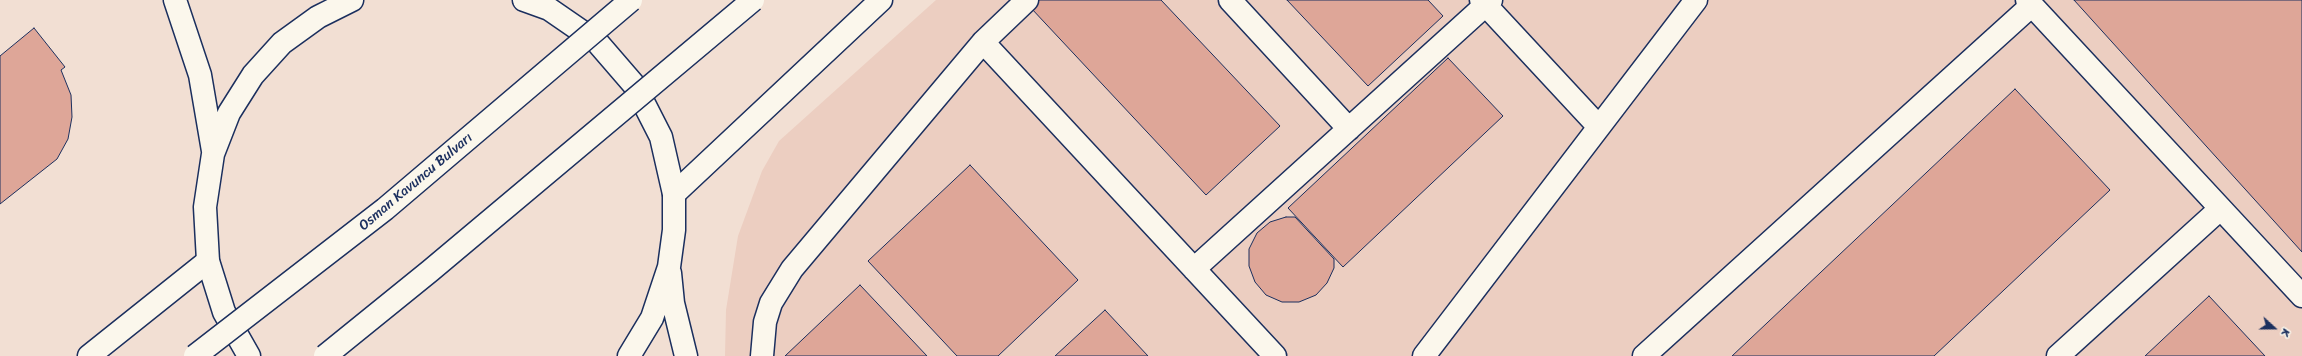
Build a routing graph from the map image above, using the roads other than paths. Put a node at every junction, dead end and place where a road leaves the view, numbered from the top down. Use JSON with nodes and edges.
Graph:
{"nodes":[{"id":1,"x":175,"y":0,"type":"edge"},
{"id":2,"x":352,"y":0,"type":"edge"},
{"id":3,"x":524,"y":0,"type":"edge"},
{"id":4,"x":631,"y":0,"type":"edge"},
{"id":5,"x":753,"y":0,"type":"edge"},
{"id":6,"x":881,"y":0,"type":"edge"},
{"id":7,"x":1027,"y":0,"type":"edge"},
{"id":8,"x":1230,"y":0,"type":"edge"},
{"id":9,"x":1696,"y":0,"type":"edge"},
{"id":10,"x":1486,"y":2,"type":"edge"},
{"id":11,"x":2029,"y":3,"type":"edge"},
{"id":12,"x":983,"y":42,"type":"junction"},
{"id":13,"x":1599,"y":127,"type":"junction"},
{"id":14,"x":1349,"y":128,"type":"junction"},
{"id":15,"x":213,"y":154,"type":"junction"},
{"id":16,"x":674,"y":194,"type":"junction"},
{"id":17,"x":2220,"y":209,"type":"junction"},
{"id":18,"x":208,"y":261,"type":"junction"},
{"id":19,"x":670,"y":267,"type":"junction"},
{"id":20,"x":1194,"y":269,"type":"junction"},
{"id":21,"x":2302,"y":296,"type":"edge"},
{"id":22,"x":89,"y":356,"type":"edge"},
{"id":23,"x":195,"y":356,"type":"edge"},
{"id":24,"x":249,"y":356,"type":"edge"},
{"id":25,"x":325,"y":356,"type":"edge"},
{"id":26,"x":629,"y":356,"type":"edge"},
{"id":27,"x":686,"y":356,"type":"edge"},
{"id":28,"x":762,"y":356,"type":"edge"},
{"id":29,"x":1275,"y":356,"type":"edge"},
{"id":30,"x":1424,"y":356,"type":"edge"},
{"id":31,"x":1644,"y":356,"type":"edge"},
{"id":32,"x":2058,"y":356,"type":"edge"}],
"edges":[{"from":1,"to":15,"type":"main road"},
{"from":2,"to":15,"type":"main road"},
{"from":3,"to":16,"type":"main road"},
{"from":4,"to":23,"type":"main road","name":"Osman Kavuncu Bulvarı","bridge":true},
{"from":5,"to":25,"type":"main road","bridge":true},
{"from":6,"to":16,"type":"main road"},
{"from":7,"to":12,"type":"main road"},
{"from":8,"to":14,"type":"main road"},
{"from":9,"to":13,"type":"main road"},
{"from":10,"to":13,"type":"main road"},
{"from":10,"to":14,"type":"main road"},
{"from":11,"to":17,"type":"main road"},
{"from":11,"to":31,"type":"main road"},
{"from":12,"to":20,"type":"main road"},
{"from":12,"to":28,"type":"main road"},
{"from":13,"to":30,"type":"main road"},
{"from":14,"to":20,"type":"main road"},
{"from":15,"to":18,"type":"main road"},
{"from":16,"to":19,"type":"main road"},
{"from":17,"to":21,"type":"main road"},
{"from":17,"to":32,"type":"main road"},
{"from":18,"to":22,"type":"main road"},
{"from":18,"to":24,"type":"main road"},
{"from":19,"to":26,"type":"main road"},
{"from":19,"to":27,"type":"main road"},
{"from":20,"to":29,"type":"main road"}]}
